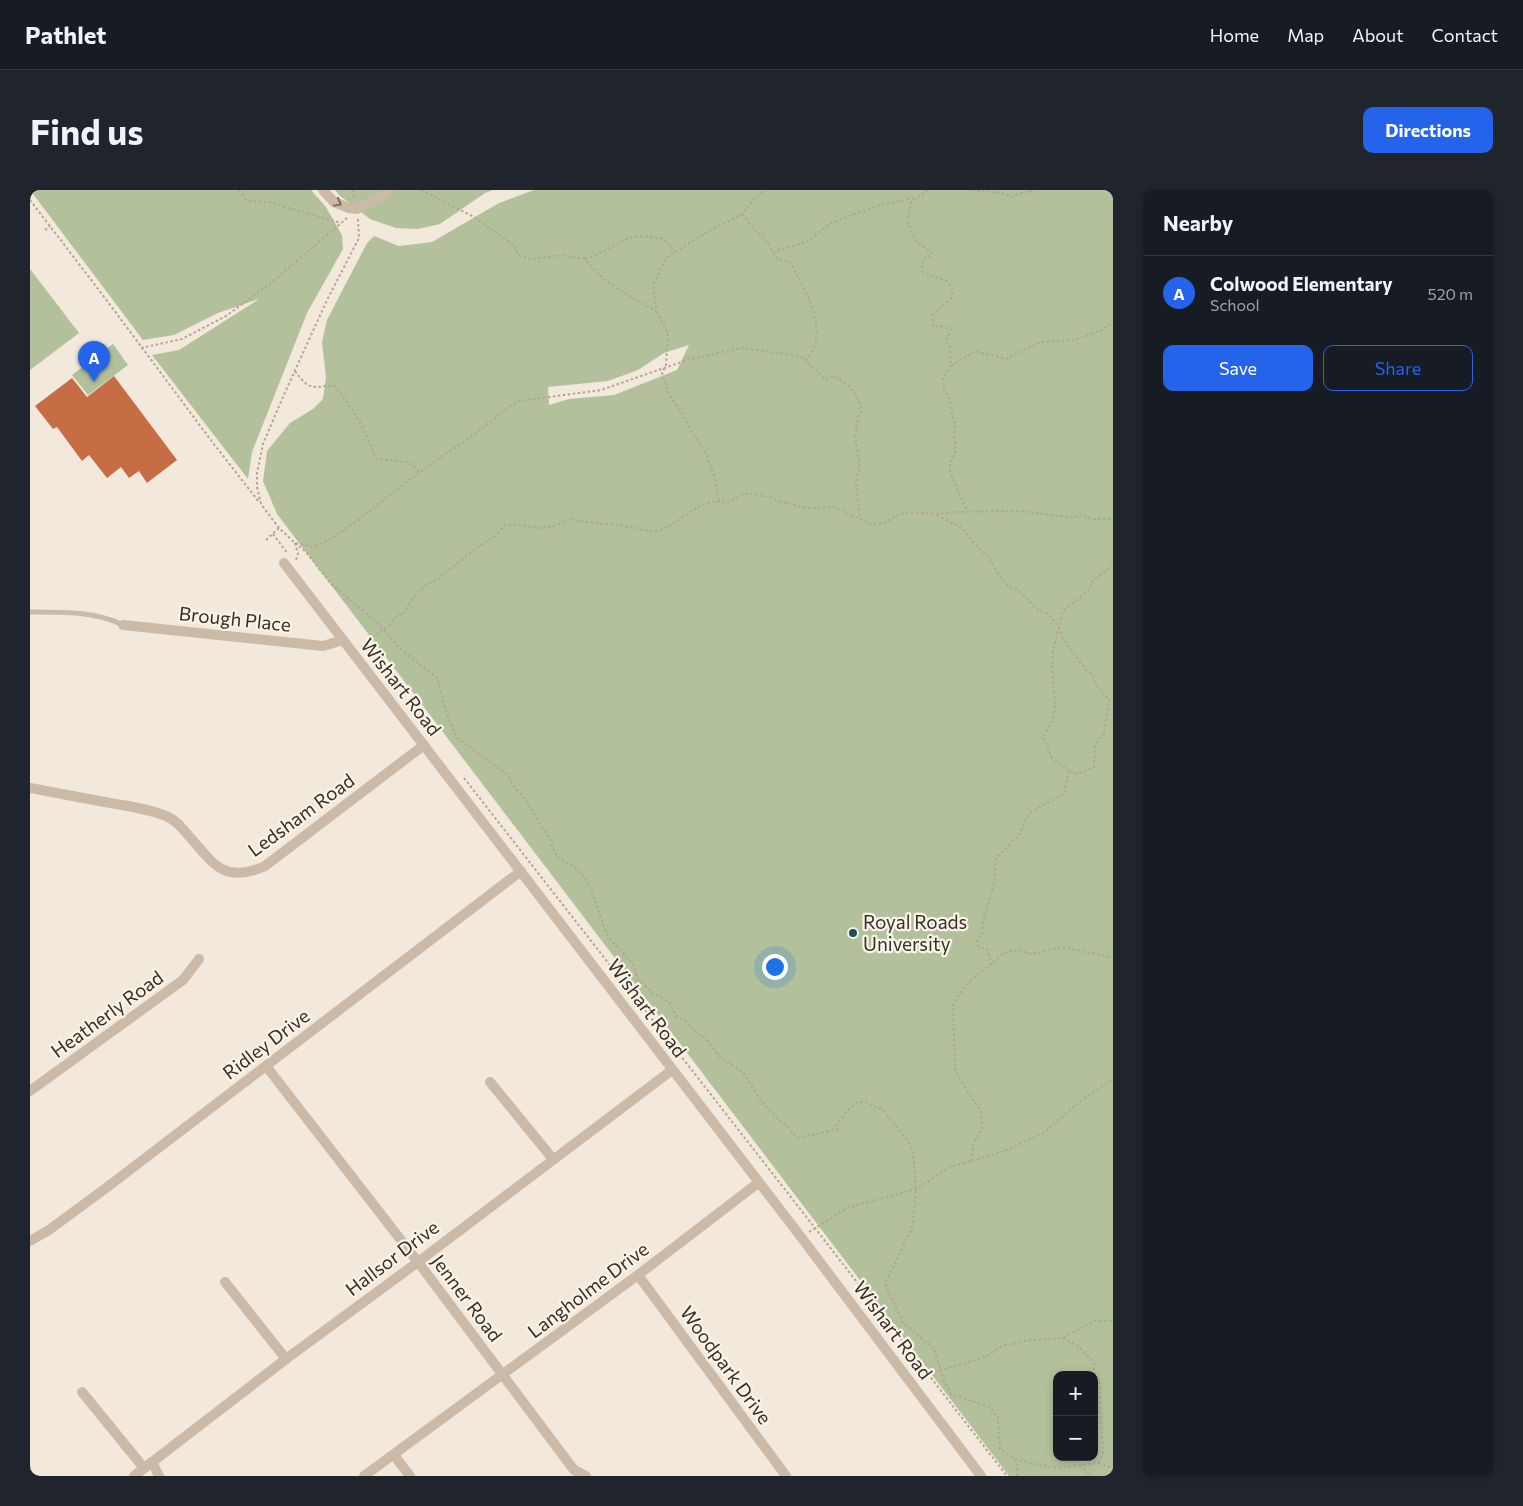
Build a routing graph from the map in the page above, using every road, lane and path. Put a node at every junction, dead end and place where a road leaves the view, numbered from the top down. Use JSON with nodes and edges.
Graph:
{"nodes":[{"id":1,"x":239,"y":190,"type":"edge"},
{"id":2,"x":323,"y":190,"type":"edge"},
{"id":3,"x":390,"y":190,"type":"edge"},
{"id":4,"x":421,"y":190,"type":"edge"},
{"id":5,"x":764,"y":190,"type":"edge"},
{"id":6,"x":928,"y":190,"type":"edge"},
{"id":7,"x":972,"y":190,"type":"edge"},
{"id":8,"x":1036,"y":190,"type":"edge"},
{"id":9,"x":916,"y":197,"type":"junction"},
{"id":10,"x":30,"y":200,"type":"edge"},
{"id":11,"x":357,"y":209,"type":"junction"},
{"id":12,"x":742,"y":214,"type":"junction"},
{"id":13,"x":341,"y":223,"type":"junction"},
{"id":14,"x":50,"y":226,"type":"junction"},
{"id":15,"x":45,"y":230,"type":"dead end"},
{"id":16,"x":676,"y":252,"type":"junction"},
{"id":17,"x":773,"y":252,"type":"junction"},
{"id":18,"x":585,"y":260,"type":"junction"},
{"id":19,"x":657,"y":312,"type":"junction"},
{"id":20,"x":1113,"y":322,"type":"edge"},
{"id":21,"x":141,"y":348,"type":"junction"},
{"id":22,"x":805,"y":360,"type":"junction"},
{"id":23,"x":951,"y":366,"type":"junction"},
{"id":24,"x":665,"y":368,"type":"junction"},
{"id":25,"x":295,"y":371,"type":"junction"},
{"id":26,"x":420,"y":472,"type":"junction"},
{"id":27,"x":718,"y":500,"type":"junction"},
{"id":28,"x":261,"y":504,"type":"junction"},
{"id":29,"x":967,"y":511,"type":"junction"},
{"id":30,"x":935,"y":514,"type":"junction"},
{"id":31,"x":860,"y":518,"type":"junction"},
{"id":32,"x":1113,"y":518,"type":"edge"},
{"id":33,"x":279,"y":528,"type":"junction"},
{"id":34,"x":273,"y":534,"type":"junction"},
{"id":35,"x":266,"y":540,"type":"dead end"},
{"id":36,"x":296,"y":543,"type":"junction"},
{"id":37,"x":284,"y":563,"type":"dead end"},
{"id":38,"x":1113,"y":565,"type":"edge"},
{"id":39,"x":30,"y":612,"type":"edge"},
{"id":40,"x":123,"y":625,"type":"joint"},
{"id":41,"x":1059,"y":628,"type":"junction"},
{"id":42,"x":383,"y":629,"type":"junction"},
{"id":43,"x":343,"y":640,"type":"junction"},
{"id":44,"x":354,"y":653,"type":"junction"},
{"id":45,"x":1108,"y":700,"type":"junction"},
{"id":46,"x":1113,"y":700,"type":"edge"},
{"id":47,"x":424,"y":745,"type":"junction"},
{"id":48,"x":1069,"y":770,"type":"junction"},
{"id":49,"x":463,"y":777,"type":"dead end"},
{"id":50,"x":30,"y":788,"type":"edge"},
{"id":51,"x":521,"y":871,"type":"junction"},
{"id":52,"x":1113,"y":958,"type":"edge"},
{"id":53,"x":199,"y":959,"type":"dead end"},
{"id":54,"x":992,"y":965,"type":"junction"},
{"id":55,"x":266,"y":1066,"type":"junction"},
{"id":56,"x":672,"y":1070,"type":"junction"},
{"id":57,"x":1113,"y":1079,"type":"edge"},
{"id":58,"x":490,"y":1082,"type":"dead end"},
{"id":59,"x":30,"y":1092,"type":"edge"},
{"id":60,"x":553,"y":1159,"type":"junction"},
{"id":61,"x":970,"y":1161,"type":"junction"},
{"id":62,"x":758,"y":1183,"type":"junction"},
{"id":63,"x":916,"y":1189,"type":"junction"},
{"id":64,"x":815,"y":1228,"type":"junction"},
{"id":65,"x":801,"y":1237,"type":"junction"},
{"id":66,"x":30,"y":1241,"type":"edge"},
{"id":67,"x":418,"y":1262,"type":"junction"},
{"id":68,"x":638,"y":1275,"type":"junction"},
{"id":69,"x":225,"y":1282,"type":"dead end"},
{"id":70,"x":1113,"y":1321,"type":"edge"},
{"id":71,"x":1063,"y":1338,"type":"junction"},
{"id":72,"x":286,"y":1359,"type":"junction"},
{"id":73,"x":941,"y":1370,"type":"junction"},
{"id":74,"x":928,"y":1374,"type":"junction"},
{"id":75,"x":503,"y":1375,"type":"junction"},
{"id":76,"x":911,"y":1383,"type":"junction"},
{"id":77,"x":82,"y":1392,"type":"dead end"},
{"id":78,"x":394,"y":1455,"type":"junction"},
{"id":79,"x":1017,"y":1460,"type":"junction"},
{"id":80,"x":1098,"y":1462,"type":"junction"},
{"id":81,"x":148,"y":1465,"type":"junction"},
{"id":82,"x":1080,"y":1465,"type":"junction"},
{"id":83,"x":1113,"y":1468,"type":"edge"},
{"id":84,"x":134,"y":1476,"type":"edge"},
{"id":85,"x":159,"y":1476,"type":"edge"},
{"id":86,"x":364,"y":1476,"type":"edge"},
{"id":87,"x":410,"y":1476,"type":"edge"},
{"id":88,"x":586,"y":1476,"type":"edge"},
{"id":89,"x":786,"y":1476,"type":"edge"},
{"id":90,"x":981,"y":1476,"type":"edge"},
{"id":91,"x":1007,"y":1476,"type":"edge"},
{"id":92,"x":1017,"y":1476,"type":"edge"},
{"id":93,"x":1091,"y":1476,"type":"edge"}],
"edges":[{"from":1,"to":13,"type":"path"},
{"from":2,"to":11,"type":"street","one_way":true},
{"from":3,"to":11,"type":"street"},
{"from":4,"to":18,"type":"path"},
{"from":5,"to":12,"type":"path"},
{"from":6,"to":9,"type":"path"},
{"from":7,"to":8,"type":"path"},
{"from":9,"to":17,"type":"path"},
{"from":9,"to":23,"type":"path"},
{"from":10,"to":14,"type":"path"},
{"from":11,"to":13,"type":"path"},
{"from":11,"to":25,"type":"path"},
{"from":12,"to":16,"type":"path"},
{"from":12,"to":17,"type":"path"},
{"from":13,"to":21,"type":"path"},
{"from":14,"to":15,"type":"path"},
{"from":14,"to":21,"type":"path"},
{"from":16,"to":18,"type":"path"},
{"from":16,"to":19,"type":"path"},
{"from":17,"to":22,"type":"path"},
{"from":18,"to":19,"type":"path"},
{"from":19,"to":24,"type":"path"},
{"from":20,"to":23,"type":"path"},
{"from":21,"to":28,"type":"path"},
{"from":22,"to":24,"type":"path"},
{"from":22,"to":31,"type":"path"},
{"from":23,"to":29,"type":"path"},
{"from":24,"to":26,"type":"path"},
{"from":24,"to":27,"type":"path"},
{"from":25,"to":26,"type":"path"},
{"from":25,"to":28,"type":"path"},
{"from":26,"to":36,"type":"path"},
{"from":27,"to":31,"type":"path"},
{"from":27,"to":42,"type":"path"},
{"from":28,"to":33,"type":"path"},
{"from":29,"to":30,"type":"path"},
{"from":29,"to":32,"type":"path"},
{"from":30,"to":31,"type":"path"},
{"from":30,"to":41,"type":"path"},
{"from":33,"to":34,"type":"path"},
{"from":33,"to":36,"type":"path"},
{"from":34,"to":35,"type":"path"},
{"from":34,"to":36,"type":"path"},
{"from":36,"to":42,"type":"path"},
{"from":37,"to":43,"type":"street","name":"Wishart Road"},
{"from":38,"to":41,"type":"path"},
{"from":39,"to":40,"type":"lane"},
{"from":40,"to":43,"type":"street","name":"Brough Place"},
{"from":41,"to":45,"type":"path"},
{"from":41,"to":48,"type":"path"},
{"from":42,"to":44,"type":"path"},
{"from":42,"to":63,"type":"path"},
{"from":43,"to":44,"type":"street","name":"Wishart Road"},
{"from":44,"to":47,"type":"street","name":"Wishart Road"},
{"from":45,"to":46,"type":"path"},
{"from":45,"to":48,"type":"path"},
{"from":47,"to":50,"type":"street","name":"Ledsham Road"},
{"from":47,"to":51,"type":"street","name":"Wishart Road"},
{"from":48,"to":54,"type":"path"},
{"from":49,"to":64,"type":"path"},
{"from":51,"to":55,"type":"street","name":"Ridley Drive"},
{"from":51,"to":56,"type":"street","name":"Wishart Road"},
{"from":52,"to":54,"type":"path"},
{"from":53,"to":59,"type":"street","name":"Heatherly Road"},
{"from":54,"to":61,"type":"path"},
{"from":55,"to":66,"type":"street","name":"Ridley Drive"},
{"from":55,"to":67,"type":"street","name":"Jenner Road"},
{"from":56,"to":60,"type":"street","name":"Hallsor Drive"},
{"from":56,"to":62,"type":"street","name":"Wishart Road"},
{"from":57,"to":61,"type":"path"},
{"from":58,"to":60,"type":"street"},
{"from":60,"to":67,"type":"street","name":"Hallsor Drive"},
{"from":61,"to":63,"type":"path"},
{"from":62,"to":65,"type":"street","name":"Wishart Road"},
{"from":62,"to":68,"type":"street","name":"Langholme Drive"},
{"from":63,"to":64,"type":"path"},
{"from":63,"to":73,"type":"path"},
{"from":64,"to":65,"type":"path"},
{"from":64,"to":74,"type":"path"},
{"from":65,"to":76,"type":"street","name":"Wishart Road"},
{"from":67,"to":72,"type":"street","name":"Hallsor Drive"},
{"from":67,"to":75,"type":"street","name":"Jenner Road"},
{"from":68,"to":75,"type":"street","name":"Langholme Drive"},
{"from":68,"to":89,"type":"street","name":"Woodpark Drive"},
{"from":69,"to":72,"type":"street"},
{"from":70,"to":71,"type":"path"},
{"from":71,"to":73,"type":"path"},
{"from":71,"to":80,"type":"path"},
{"from":72,"to":81,"type":"street","name":"Hallsor Drive"},
{"from":73,"to":74,"type":"path"},
{"from":73,"to":79,"type":"path"},
{"from":74,"to":76,"type":"path"},
{"from":74,"to":91,"type":"path"},
{"from":75,"to":78,"type":"street","name":"Langholme Drive"},
{"from":75,"to":88,"type":"street","name":"Jenner Road"},
{"from":76,"to":90,"type":"street","name":"Wishart Road"},
{"from":77,"to":81,"type":"street"},
{"from":78,"to":86,"type":"street","name":"Langholme Drive"},
{"from":78,"to":87,"type":"street"},
{"from":79,"to":82,"type":"path"},
{"from":79,"to":92,"type":"path"},
{"from":80,"to":82,"type":"path"},
{"from":80,"to":83,"type":"path"},
{"from":81,"to":84,"type":"street","name":"Hallsor Drive"},
{"from":81,"to":85,"type":"street"},
{"from":82,"to":93,"type":"path"}]}
